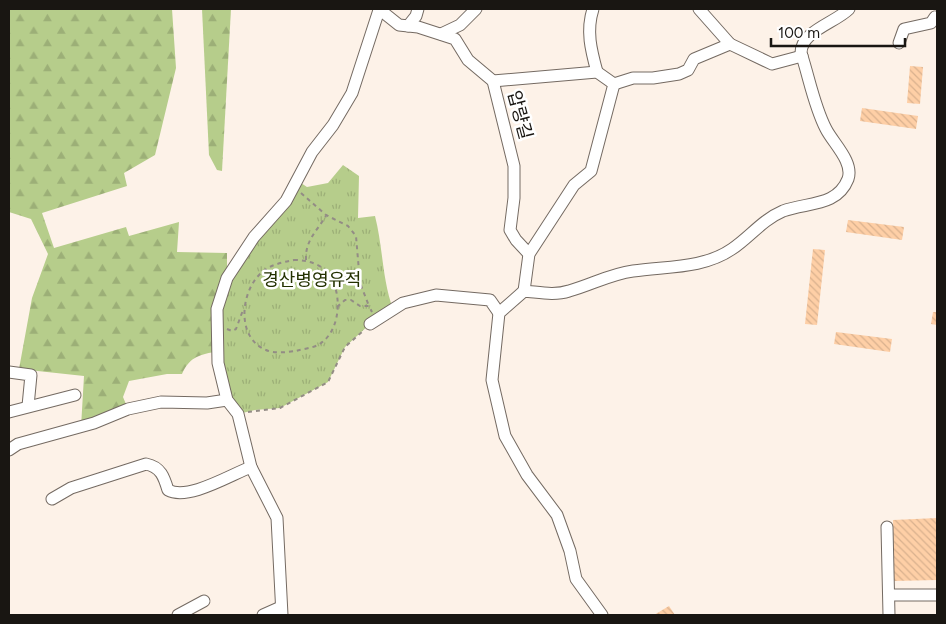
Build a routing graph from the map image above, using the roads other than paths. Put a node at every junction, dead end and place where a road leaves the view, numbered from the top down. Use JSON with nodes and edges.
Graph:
{"nodes":[{"id":1,"x":379,"y":9,"type":"edge"},
{"id":2,"x":418,"y":9,"type":"edge"},
{"id":3,"x":476,"y":9,"type":"edge"},
{"id":4,"x":593,"y":9,"type":"edge"},
{"id":5,"x":699,"y":9,"type":"edge"},
{"id":6,"x":849,"y":9,"type":"edge"},
{"id":7,"x":936,"y":15,"type":"edge"},
{"id":8,"x":408,"y":26,"type":"junction"},
{"id":9,"x":441,"y":34,"type":"junction"},
{"id":10,"x":899,"y":43,"type":"dead end"},
{"id":11,"x":730,"y":44,"type":"junction"},
{"id":12,"x":802,"y":56,"type":"junction"},
{"id":13,"x":597,"y":72,"type":"junction"},
{"id":14,"x":494,"y":81,"type":"junction"},
{"id":15,"x":614,"y":84,"type":"junction"},
{"id":16,"x":529,"y":254,"type":"junction"},
{"id":17,"x":524,"y":291,"type":"junction"},
{"id":18,"x":499,"y":313,"type":"junction"},
{"id":19,"x":373,"y":322,"type":"road end"},
{"id":20,"x":9,"y":372,"type":"edge"},
{"id":21,"x":75,"y":394,"type":"dead end"},
{"id":22,"x":227,"y":400,"type":"junction"},
{"id":23,"x":28,"y":406,"type":"junction"},
{"id":24,"x":9,"y":412,"type":"edge"},
{"id":25,"x":9,"y":450,"type":"edge"},
{"id":26,"x":251,"y":466,"type":"junction"},
{"id":27,"x":52,"y":499,"type":"dead end"},
{"id":28,"x":887,"y":527,"type":"dead end"},
{"id":29,"x":890,"y":595,"type":"junction"},
{"id":30,"x":937,"y":595,"type":"edge"},
{"id":31,"x":204,"y":601,"type":"dead end"},
{"id":32,"x":281,"y":611,"type":"edge"},
{"id":33,"x":178,"y":615,"type":"edge"},
{"id":34,"x":263,"y":615,"type":"edge"},
{"id":35,"x":602,"y":615,"type":"edge"},
{"id":36,"x":889,"y":615,"type":"edge"}],
"edges":[{"from":1,"to":8,"type":"lane","name":"압량길"},
{"from":1,"to":22,"type":"lane"},
{"from":2,"to":8,"type":"lane"},
{"from":3,"to":9,"type":"lane"},
{"from":4,"to":13,"type":"lane"},
{"from":5,"to":11,"type":"lane"},
{"from":6,"to":12,"type":"lane"},
{"from":7,"to":10,"type":"lane"},
{"from":8,"to":9,"type":"lane","name":"압량길"},
{"from":9,"to":14,"type":"lane","name":"압량길"},
{"from":11,"to":12,"type":"lane"},
{"from":11,"to":15,"type":"lane"},
{"from":12,"to":17,"type":"lane"},
{"from":13,"to":14,"type":"lane"},
{"from":13,"to":15,"type":"lane"},
{"from":14,"to":16,"type":"lane","name":"압량길"},
{"from":15,"to":16,"type":"lane"},
{"from":16,"to":17,"type":"lane"},
{"from":17,"to":18,"type":"lane"},
{"from":18,"to":19,"type":"lane"},
{"from":18,"to":35,"type":"lane"},
{"from":20,"to":23,"type":"lane"},
{"from":21,"to":23,"type":"lane"},
{"from":22,"to":25,"type":"lane"},
{"from":22,"to":26,"type":"lane"},
{"from":23,"to":24,"type":"lane"},
{"from":26,"to":27,"type":"lane"},
{"from":26,"to":32,"type":"lane"},
{"from":28,"to":29,"type":"lane"},
{"from":29,"to":30,"type":"lane"},
{"from":29,"to":36,"type":"lane"},
{"from":31,"to":33,"type":"lane"},
{"from":32,"to":34,"type":"lane"}]}
